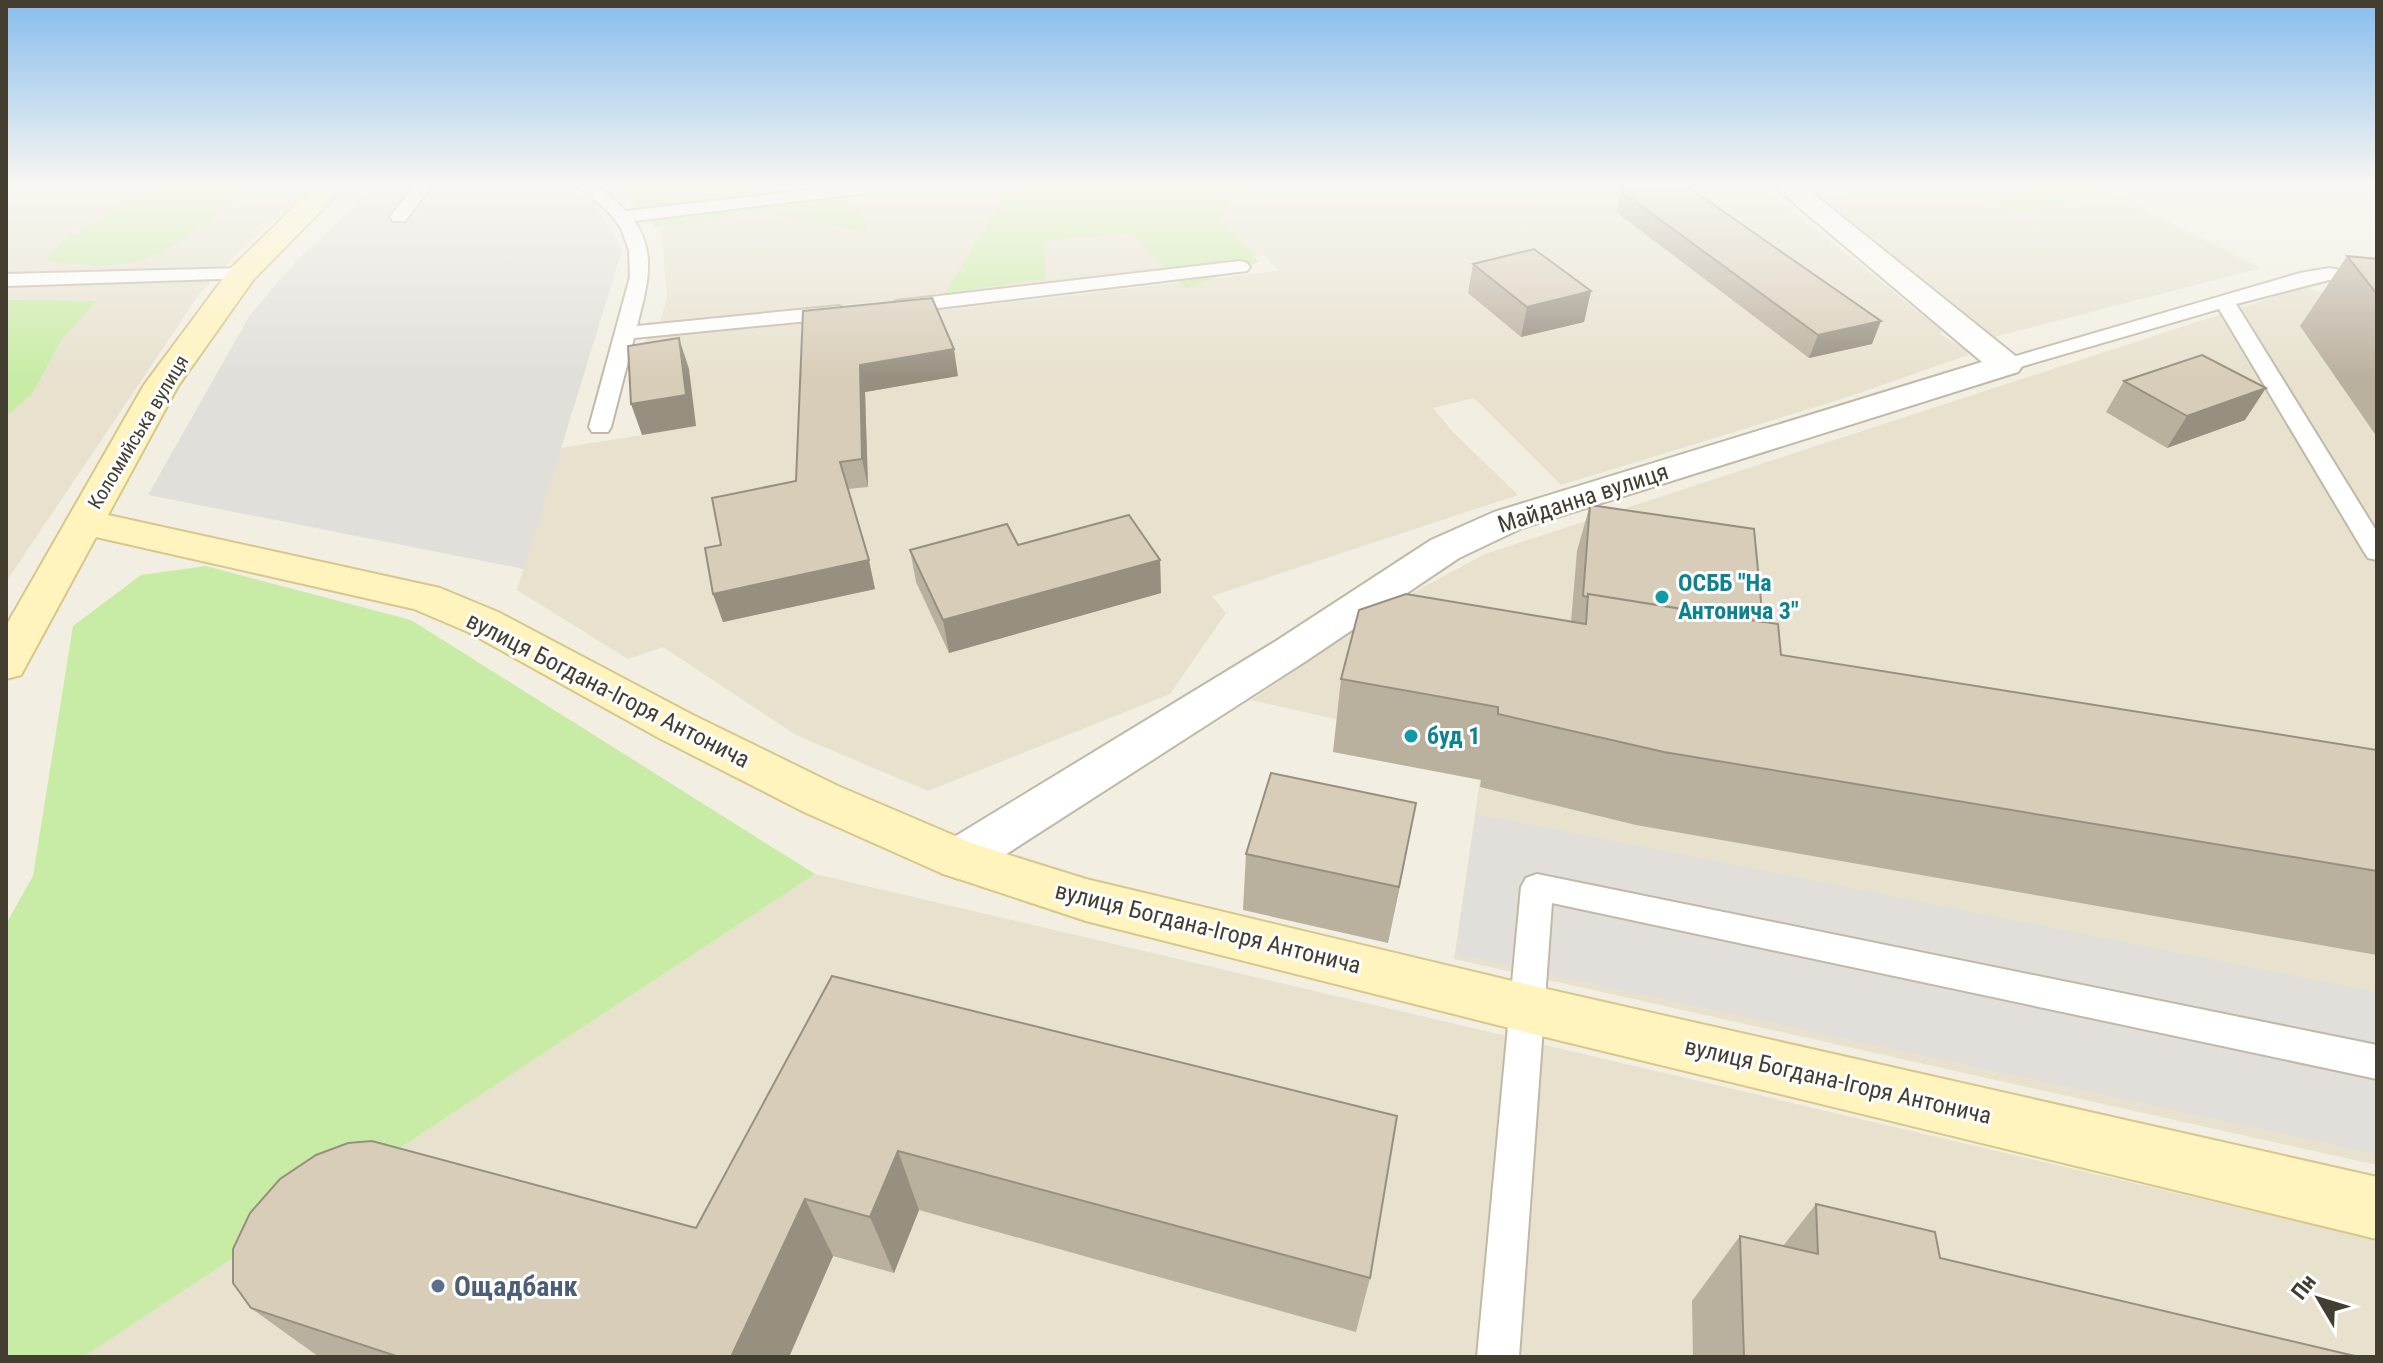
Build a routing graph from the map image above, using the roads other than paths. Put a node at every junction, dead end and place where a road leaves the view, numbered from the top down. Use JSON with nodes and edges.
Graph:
{"nodes":[{"id":1,"x":266,"y":251,"type":"edge"},
{"id":2,"x":638,"y":251,"type":"edge"},
{"id":3,"x":1866,"y":251,"type":"edge"},
{"id":4,"x":1240,"y":267,"type":"dead end"},
{"id":5,"x":242,"y":274,"type":"junction"},
{"id":6,"x":6,"y":280,"type":"edge"},
{"id":7,"x":2377,"y":282,"type":"edge"},
{"id":8,"x":2224,"y":301,"type":"junction"},
{"id":9,"x":625,"y":333,"type":"junction"},
{"id":10,"x":2006,"y":365,"type":"junction"},
{"id":11,"x":600,"y":427,"type":"dead end"},
{"id":12,"x":85,"y":522,"type":"junction"},
{"id":13,"x":2377,"y":552,"type":"edge"},
{"id":14,"x":1338,"y":617,"type":"junction"},
{"id":15,"x":1384,"y":624,"type":"edge"},
{"id":16,"x":6,"y":664,"type":"edge"},
{"id":17,"x":959,"y":859,"type":"junction"},
{"id":18,"x":1529,"y":1009,"type":"junction"},
{"id":19,"x":2377,"y":1062,"type":"edge"},
{"id":20,"x":2377,"y":1208,"type":"edge"},
{"id":21,"x":1498,"y":1357,"type":"edge"}],
"edges":[{"from":1,"to":5,"type":"main road","name":"Коломийська вулиця"},
{"from":2,"to":9,"type":"lane"},
{"from":3,"to":10,"type":"street"},
{"from":4,"to":9,"type":"lane"},
{"from":5,"to":6,"type":"lane"},
{"from":5,"to":12,"type":"main road","name":"Коломийська вулиця"},
{"from":7,"to":8,"type":"lane"},
{"from":8,"to":10,"type":"lane"},
{"from":8,"to":13,"type":"lane"},
{"from":9,"to":11,"type":"lane"},
{"from":10,"to":14,"type":"street","name":"Майданна вулиця"},
{"from":12,"to":16,"type":"main road","name":"Коломийська вулиця"},
{"from":12,"to":17,"type":"main road","name":"вулиця Богдана-Ігоря Антонича"},
{"from":14,"to":15,"type":"lane"},
{"from":14,"to":17,"type":"street","name":"Майданна вулиця"},
{"from":17,"to":18,"type":"main road","name":"вулиця Богдана-Ігоря Антонича"},
{"from":18,"to":19,"type":"lane"},
{"from":18,"to":20,"type":"main road","name":"вулиця Богдана-Ігоря Антонича"},
{"from":18,"to":21,"type":"lane"}]}
